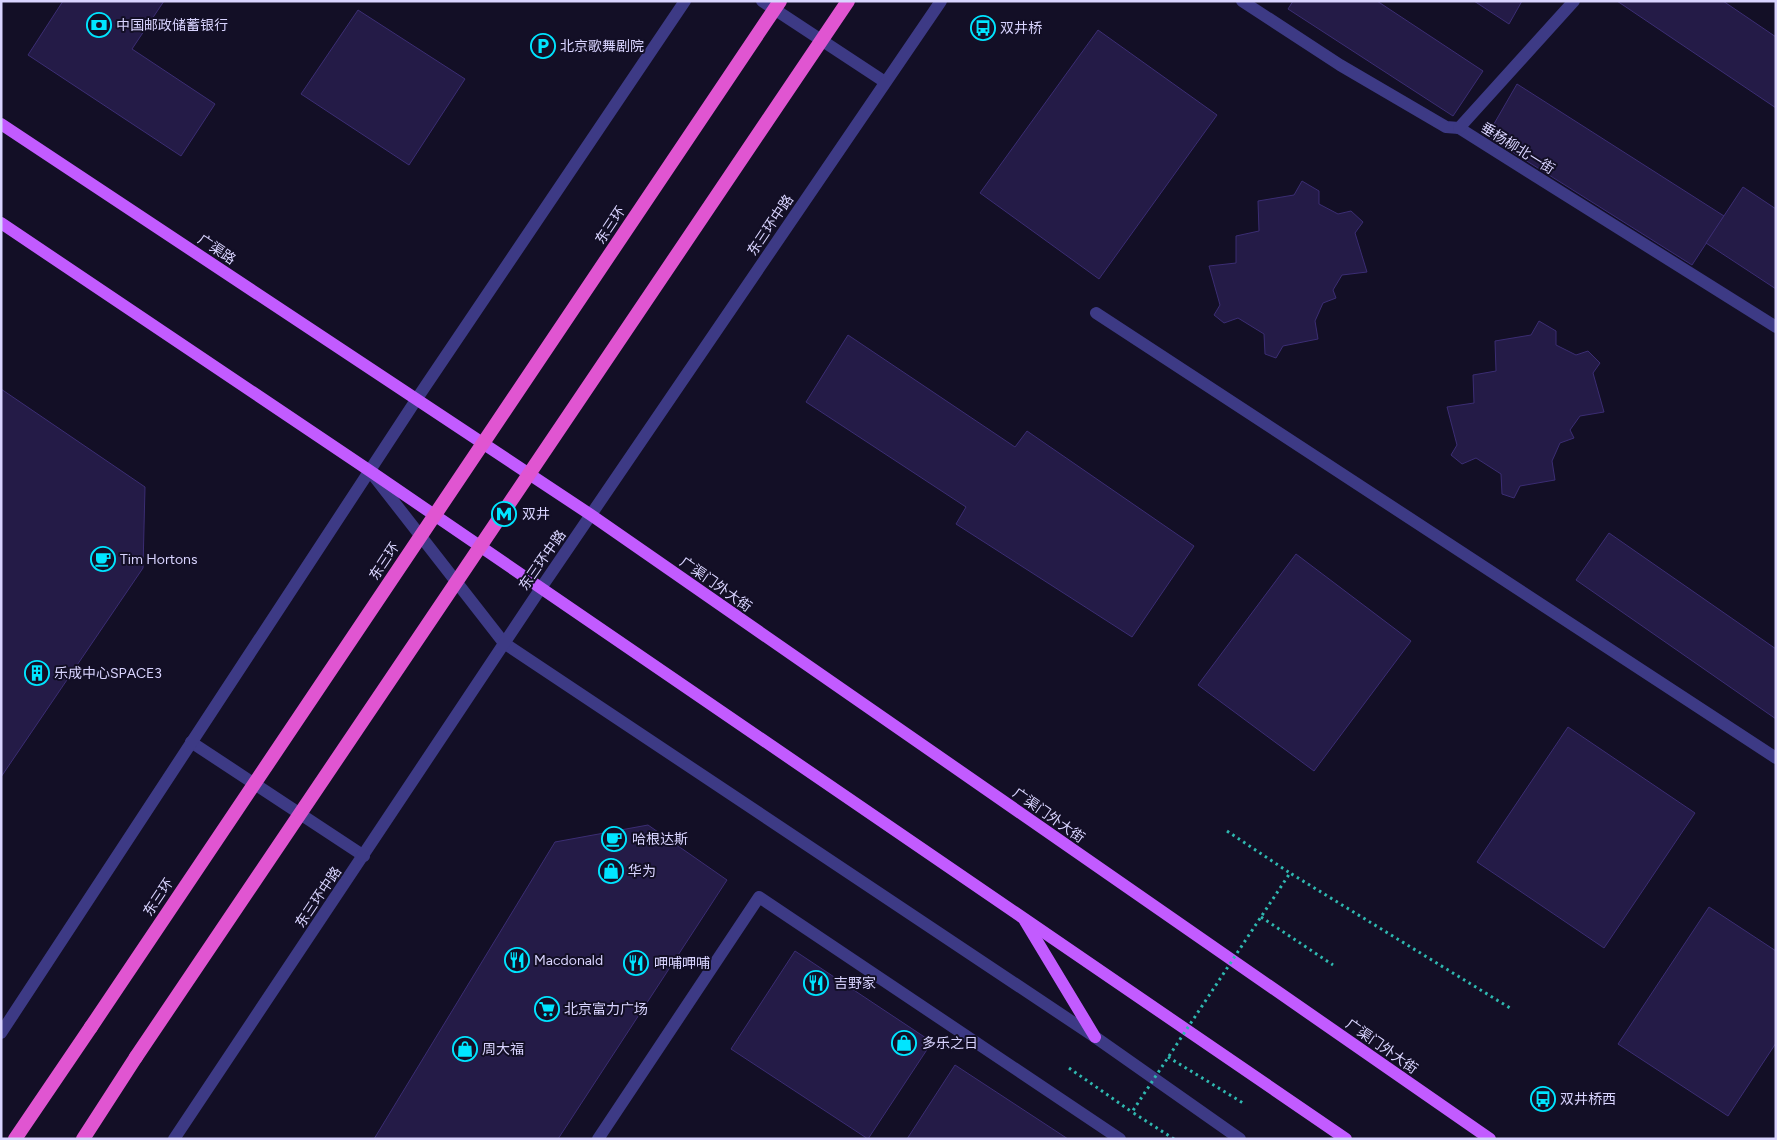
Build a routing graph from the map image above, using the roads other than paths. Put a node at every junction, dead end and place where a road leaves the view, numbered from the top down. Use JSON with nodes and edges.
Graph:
{"nodes":[{"id":1,"x":685,"y":1,"type":"edge"},
{"id":2,"x":762,"y":1,"type":"edge"},
{"id":3,"x":780,"y":1,"type":"edge"},
{"id":4,"x":848,"y":1,"type":"edge"},
{"id":5,"x":941,"y":1,"type":"edge"},
{"id":6,"x":1242,"y":1,"type":"edge"},
{"id":7,"x":1574,"y":1,"type":"edge"},
{"id":8,"x":885,"y":82,"type":"junction"},
{"id":9,"x":1,"y":124,"type":"edge"},
{"id":10,"x":1459,"y":128,"type":"junction"},
{"id":11,"x":1,"y":223,"type":"edge"},
{"id":12,"x":1096,"y":313,"type":"dead end"},
{"id":13,"x":1776,"y":327,"type":"edge"},
{"id":14,"x":416,"y":400,"type":"junction"},
{"id":15,"x":370,"y":471,"type":"junction"},
{"id":16,"x":591,"y":515,"type":"junction"},
{"id":17,"x":541,"y":588,"type":"junction"},
{"id":18,"x":504,"y":643,"type":"junction"},
{"id":19,"x":191,"y":742,"type":"junction"},
{"id":20,"x":1776,"y":758,"type":"edge"},
{"id":21,"x":364,"y":856,"type":"junction"},
{"id":22,"x":1023,"y":916,"type":"junction"},
{"id":23,"x":1,"y":1033,"type":"edge"},
{"id":24,"x":1095,"y":1037,"type":"junction"},
{"id":25,"x":15,"y":1139,"type":"edge"},
{"id":26,"x":83,"y":1139,"type":"edge"},
{"id":27,"x":174,"y":1139,"type":"edge"},
{"id":28,"x":598,"y":1139,"type":"edge"},
{"id":29,"x":1120,"y":1139,"type":"edge"},
{"id":30,"x":1240,"y":1139,"type":"edge"},
{"id":31,"x":1346,"y":1139,"type":"edge"},
{"id":32,"x":1490,"y":1139,"type":"edge"}],
"edges":[{"from":1,"to":14,"type":"street"},
{"from":2,"to":8,"type":"street"},
{"from":3,"to":25,"type":"highway","name":"东三环","bridge":true},
{"from":4,"to":26,"type":"highway","bridge":true},
{"from":5,"to":8,"type":"street","name":"东三环中路"},
{"from":6,"to":10,"type":"street","name":"垂杨柳北一街"},
{"from":7,"to":10,"type":"street"},
{"from":8,"to":16,"type":"street","name":"东三环中路"},
{"from":9,"to":14,"type":"main road","name":"广渠路"},
{"from":10,"to":13,"type":"street","name":"垂杨柳北一街"},
{"from":11,"to":15,"type":"main road"},
{"from":12,"to":20,"type":"street"},
{"from":14,"to":15,"type":"street"},
{"from":14,"to":16,"type":"main road","name":"广渠路"},
{"from":15,"to":17,"type":"main road"},
{"from":15,"to":18,"type":"street"},
{"from":15,"to":19,"type":"street"},
{"from":16,"to":17,"type":"street","name":"东三环中路"},
{"from":16,"to":32,"type":"main road","name":"广渠门外大街"},
{"from":17,"to":18,"type":"street","name":"东三环中路"},
{"from":17,"to":22,"type":"main road"},
{"from":18,"to":21,"type":"street","name":"东三环中路"},
{"from":18,"to":24,"type":"street"},
{"from":19,"to":21,"type":"street"},
{"from":19,"to":23,"type":"street"},
{"from":21,"to":27,"type":"street","name":"东三环中路"},
{"from":22,"to":24,"type":"main road"},
{"from":22,"to":31,"type":"main road"},
{"from":24,"to":30,"type":"street"},
{"from":28,"to":29,"type":"street"}]}
